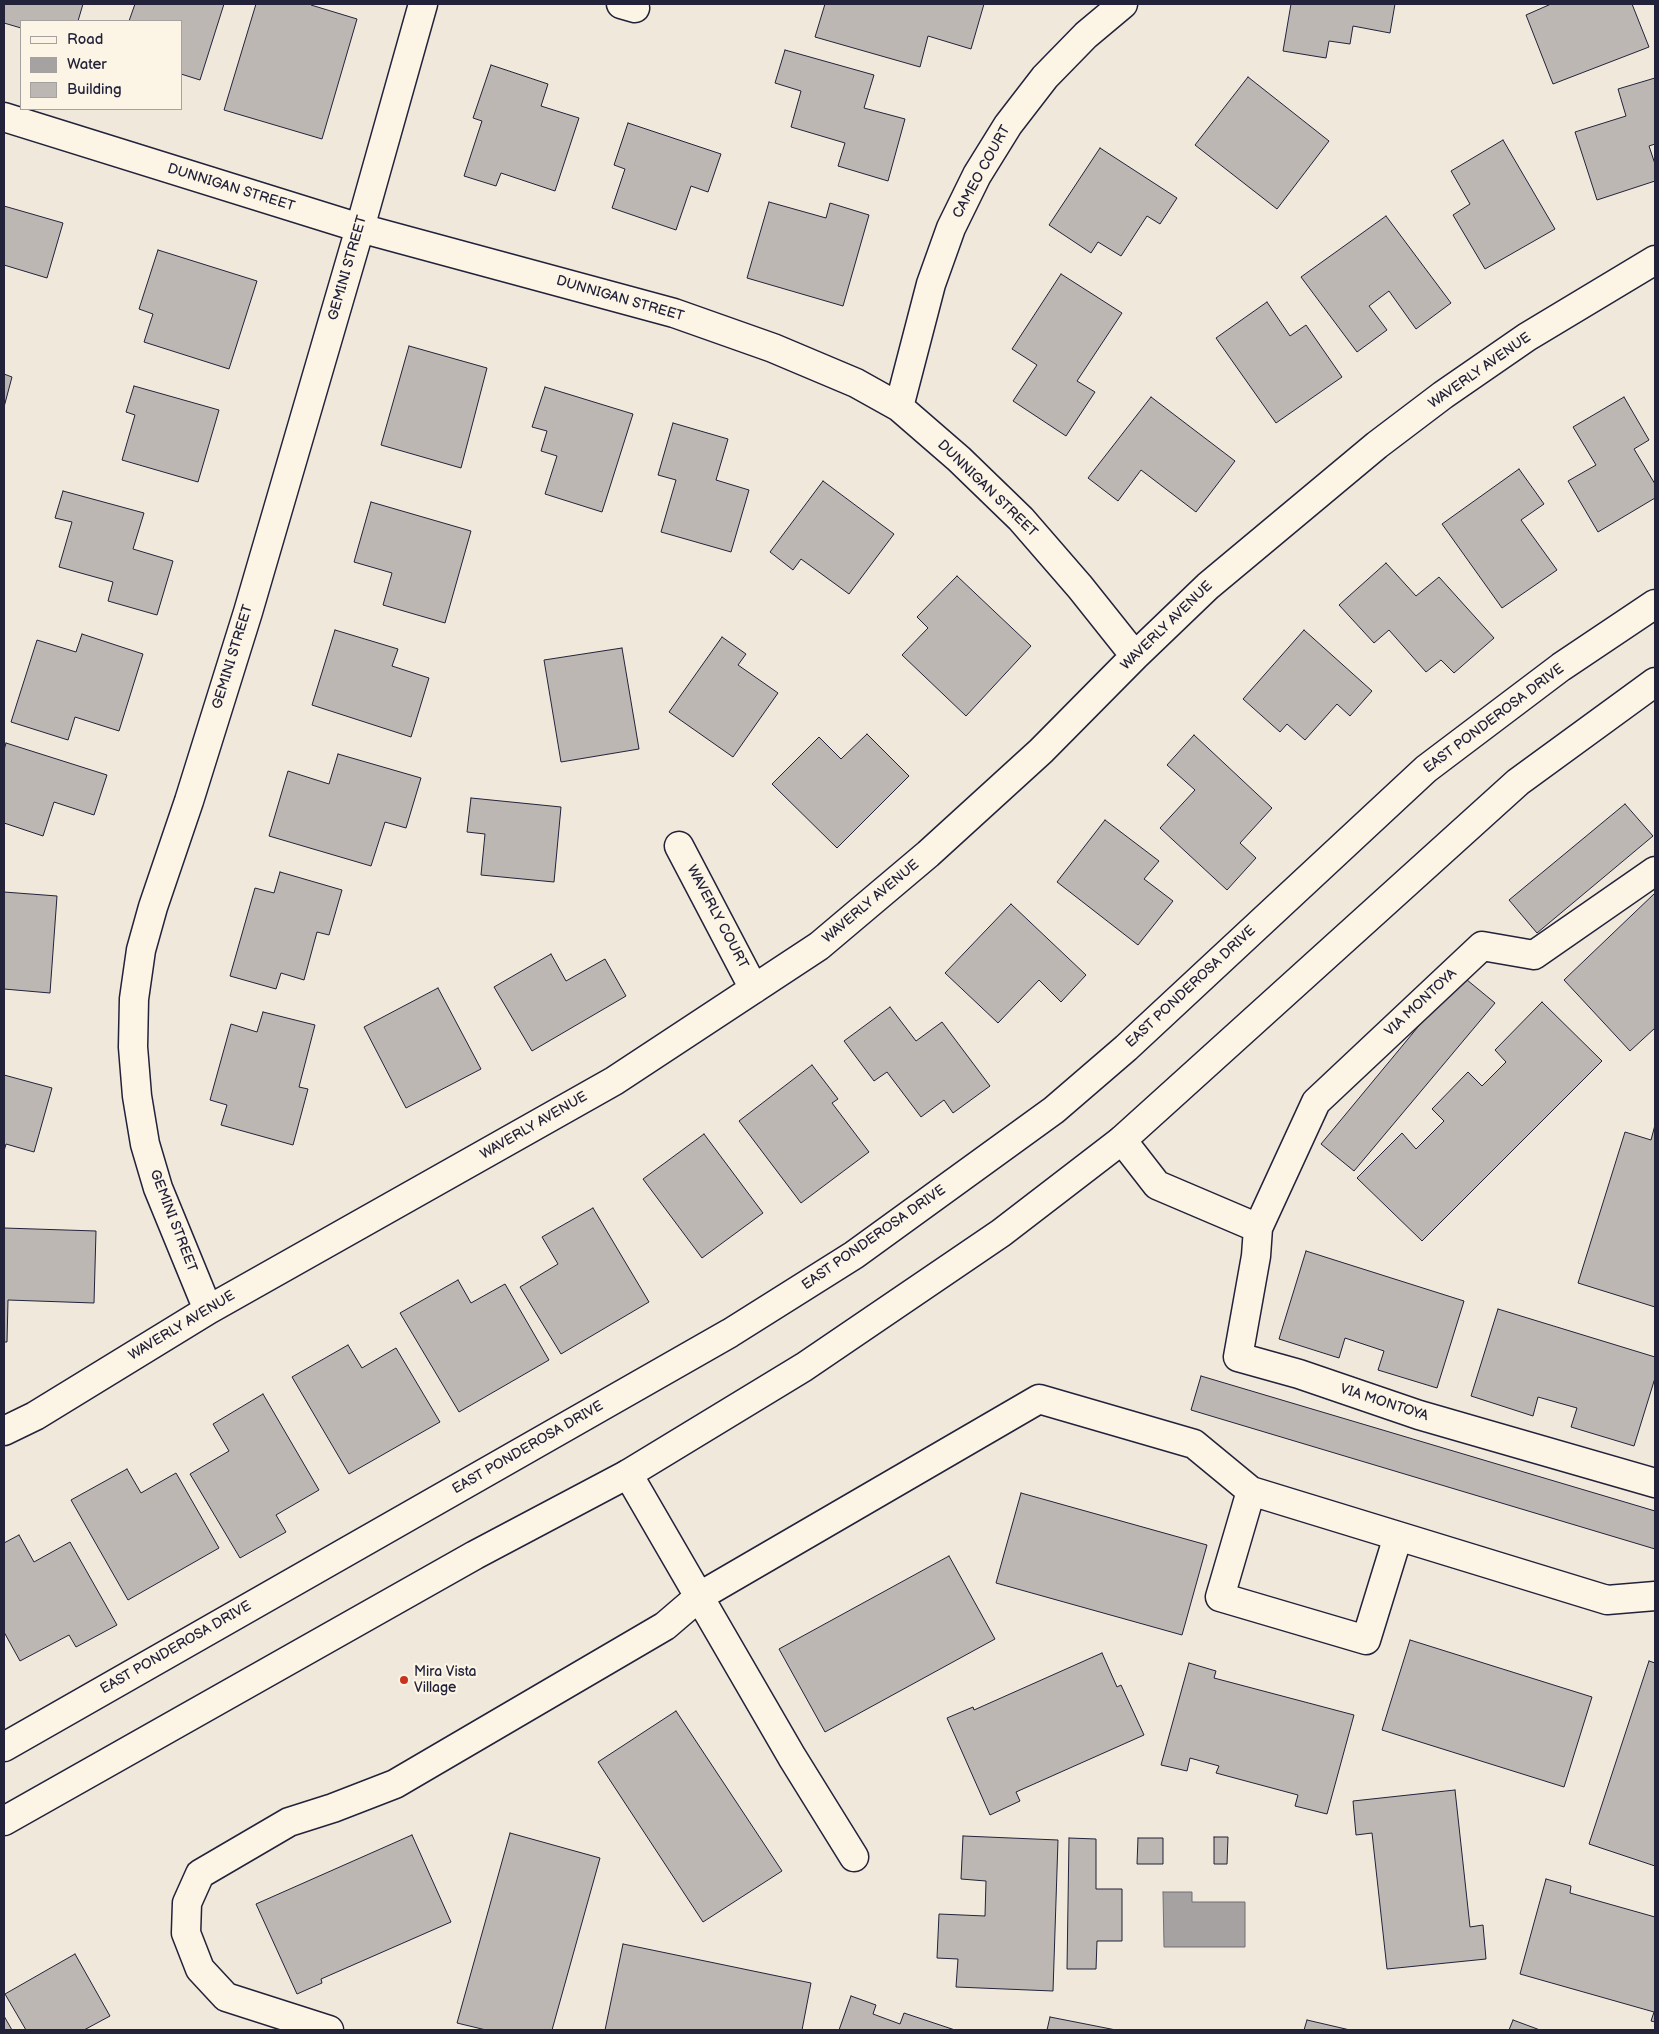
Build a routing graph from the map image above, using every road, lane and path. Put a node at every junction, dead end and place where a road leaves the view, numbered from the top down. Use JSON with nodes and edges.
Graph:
{"nodes":[{"id":1,"x":423,"y":4,"type":"edge"},
{"id":2,"x":1123,"y":4,"type":"edge"},
{"id":3,"x":4,"y":117,"type":"edge"},
{"id":4,"x":360,"y":228,"type":"junction"},
{"id":5,"x":1655,"y":260,"type":"edge"},
{"id":6,"x":898,"y":407,"type":"junction"},
{"id":7,"x":1655,"y":604,"type":"edge"},
{"id":8,"x":1135,"y":656,"type":"junction"},
{"id":9,"x":1655,"y":682,"type":"edge"},
{"id":10,"x":679,"y":846,"type":"dead end"},
{"id":11,"x":1655,"y":871,"type":"edge"},
{"id":12,"x":754,"y":989,"type":"junction"},
{"id":13,"x":1122,"y":1140,"type":"junction"},
{"id":14,"x":1258,"y":1228,"type":"junction"},
{"id":15,"x":208,"y":1310,"type":"junction"},
{"id":16,"x":4,"y":1431,"type":"edge"},
{"id":17,"x":628,"y":1474,"type":"junction"},
{"id":18,"x":1655,"y":1483,"type":"edge"},
{"id":19,"x":1250,"y":1491,"type":"junction"},
{"id":20,"x":1398,"y":1536,"type":"junction"},
{"id":21,"x":700,"y":1596,"type":"junction"},
{"id":22,"x":1655,"y":1596,"type":"edge"},
{"id":23,"x":4,"y":1747,"type":"edge"},
{"id":24,"x":4,"y":1821,"type":"edge"},
{"id":25,"x":854,"y":1857,"type":"dead end"},
{"id":26,"x":330,"y":2030,"type":"edge"}],
"edges":[{"from":1,"to":4,"type":"street","name":"GEMINI STREET"},
{"from":2,"to":6,"type":"street","name":"CAMEO COURT"},
{"from":3,"to":4,"type":"street","name":"DUNNIGAN STREET"},
{"from":4,"to":6,"type":"street","name":"DUNNIGAN STREET"},
{"from":4,"to":15,"type":"street","name":"GEMINI STREET"},
{"from":5,"to":8,"type":"street","name":"WAVERLY AVENUE"},
{"from":6,"to":8,"type":"street","name":"DUNNIGAN STREET"},
{"from":7,"to":23,"type":"street","name":"EAST PONDEROSA DRIVE"},
{"from":8,"to":12,"type":"street","name":"WAVERLY AVENUE"},
{"from":9,"to":13,"type":"street"},
{"from":10,"to":12,"type":"street","name":"WAVERLY COURT"},
{"from":11,"to":14,"type":"street","name":"VIA MONTOYA"},
{"from":12,"to":15,"type":"street","name":"WAVERLY AVENUE"},
{"from":13,"to":14,"type":"street"},
{"from":13,"to":17,"type":"street"},
{"from":14,"to":18,"type":"street","name":"VIA MONTOYA"},
{"from":15,"to":16,"type":"street","name":"WAVERLY AVENUE"},
{"from":17,"to":21,"type":"street"},
{"from":17,"to":24,"type":"street"},
{"from":19,"to":20,"type":"street"},
{"from":19,"to":20,"type":"street"},
{"from":19,"to":21,"type":"street"},
{"from":20,"to":22,"type":"street"},
{"from":21,"to":25,"type":"street"},
{"from":21,"to":26,"type":"street"}]}
